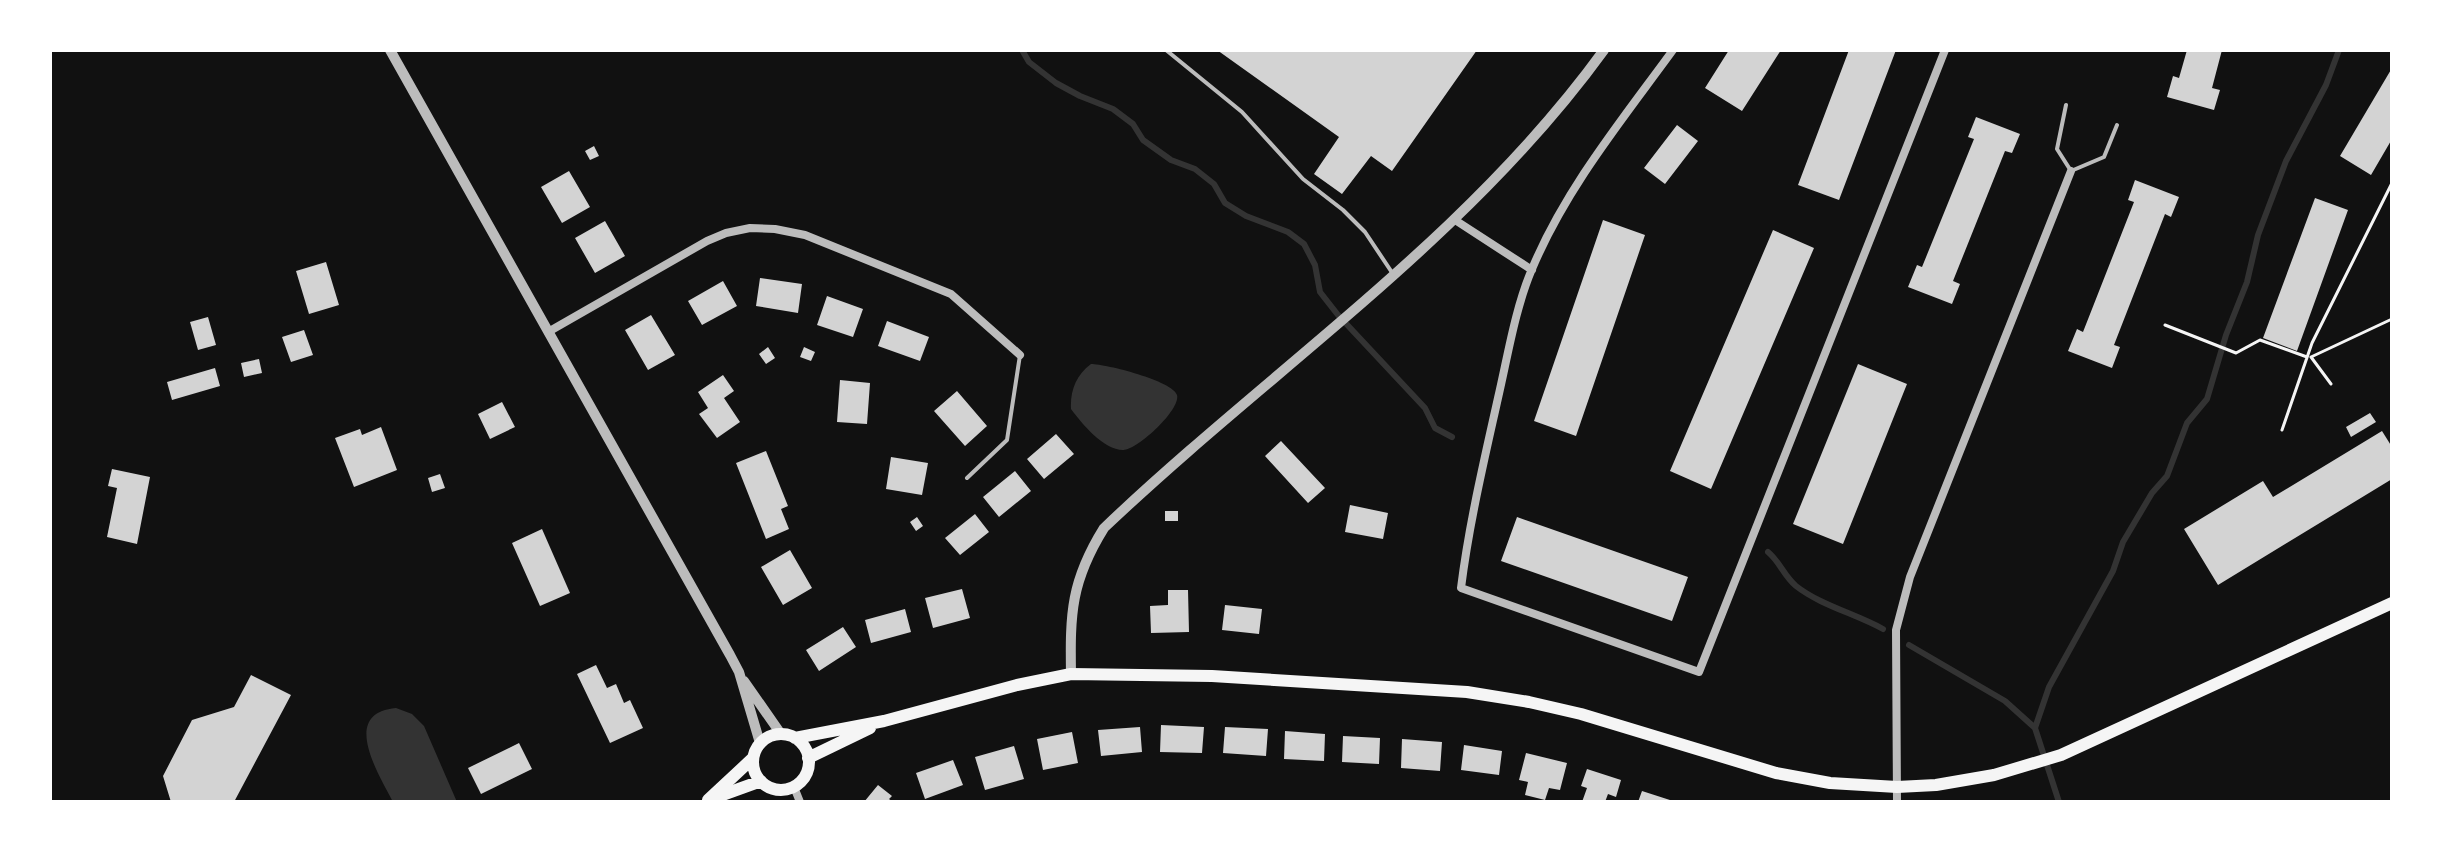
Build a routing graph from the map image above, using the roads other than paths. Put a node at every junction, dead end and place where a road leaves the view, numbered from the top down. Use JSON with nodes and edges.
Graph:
{"nodes":[{"id":1,"x":390,"y":50,"type":"edge"},
{"id":2,"x":1166,"y":50,"type":"edge"},
{"id":3,"x":1604,"y":50,"type":"edge"},
{"id":4,"x":1673,"y":50,"type":"edge"},
{"id":5,"x":1945,"y":50,"type":"edge"},
{"id":6,"x":2066,"y":105,"type":"dead end"},
{"id":7,"x":2117,"y":125,"type":"dead end"},
{"id":8,"x":2071,"y":171,"type":"junction"},
{"id":9,"x":1455,"y":220,"type":"junction"},
{"id":10,"x":1532,"y":270,"type":"junction"},
{"id":11,"x":1394,"y":276,"type":"junction"},
{"id":12,"x":548,"y":332,"type":"junction"},
{"id":13,"x":1020,"y":355,"type":"joint"},
{"id":14,"x":967,"y":478,"type":"dead end"},
{"id":15,"x":2392,"y":603,"type":"edge"},
{"id":16,"x":739,"y":672,"type":"junction"},
{"id":17,"x":1071,"y":674,"type":"junction"},
{"id":18,"x":884,"y":721,"type":"junction"},
{"id":19,"x":781,"y":734,"type":"junction"},
{"id":20,"x":795,"y":738,"type":"junction"},
{"id":21,"x":760,"y":743,"type":"junction"},
{"id":22,"x":753,"y":758,"type":"junction"},
{"id":23,"x":808,"y":758,"type":"junction"},
{"id":24,"x":761,"y":781,"type":"junction"},
{"id":25,"x":794,"y":787,"type":"junction"},
{"id":26,"x":1897,"y":787,"type":"junction"},
{"id":27,"x":706,"y":801,"type":"edge"},
{"id":28,"x":800,"y":802,"type":"edge"},
{"id":29,"x":1897,"y":802,"type":"edge"}],
"edges":[{"from":1,"to":12,"type":"street"},
{"from":2,"to":11,"type":"lane"},
{"from":3,"to":9,"type":"street"},
{"from":4,"to":10,"type":"street"},
{"from":5,"to":10,"type":"street"},
{"from":6,"to":8,"type":"lane"},
{"from":7,"to":8,"type":"lane"},
{"from":8,"to":26,"type":"street"},
{"from":9,"to":10,"type":"street"},
{"from":9,"to":11,"type":"street"},
{"from":11,"to":17,"type":"street"},
{"from":12,"to":13,"type":"street"},
{"from":12,"to":16,"type":"street"},
{"from":13,"to":14,"type":"lane"},
{"from":15,"to":26,"type":"main road"},
{"from":16,"to":19,"type":"street"},
{"from":16,"to":21,"type":"street"},
{"from":17,"to":18,"type":"main road"},
{"from":17,"to":26,"type":"main road"},
{"from":18,"to":20,"type":"main road"},
{"from":18,"to":23,"type":"main road"},
{"from":19,"to":20,"type":"main road"},
{"from":19,"to":21,"type":"main road"},
{"from":20,"to":23,"type":"main road"},
{"from":21,"to":22,"type":"main road"},
{"from":22,"to":24,"type":"main road"},
{"from":22,"to":27,"type":"main road"},
{"from":23,"to":25,"type":"main road"},
{"from":24,"to":25,"type":"main road"},
{"from":24,"to":27,"type":"main road"},
{"from":25,"to":28,"type":"street"},
{"from":26,"to":29,"type":"street"}]}
